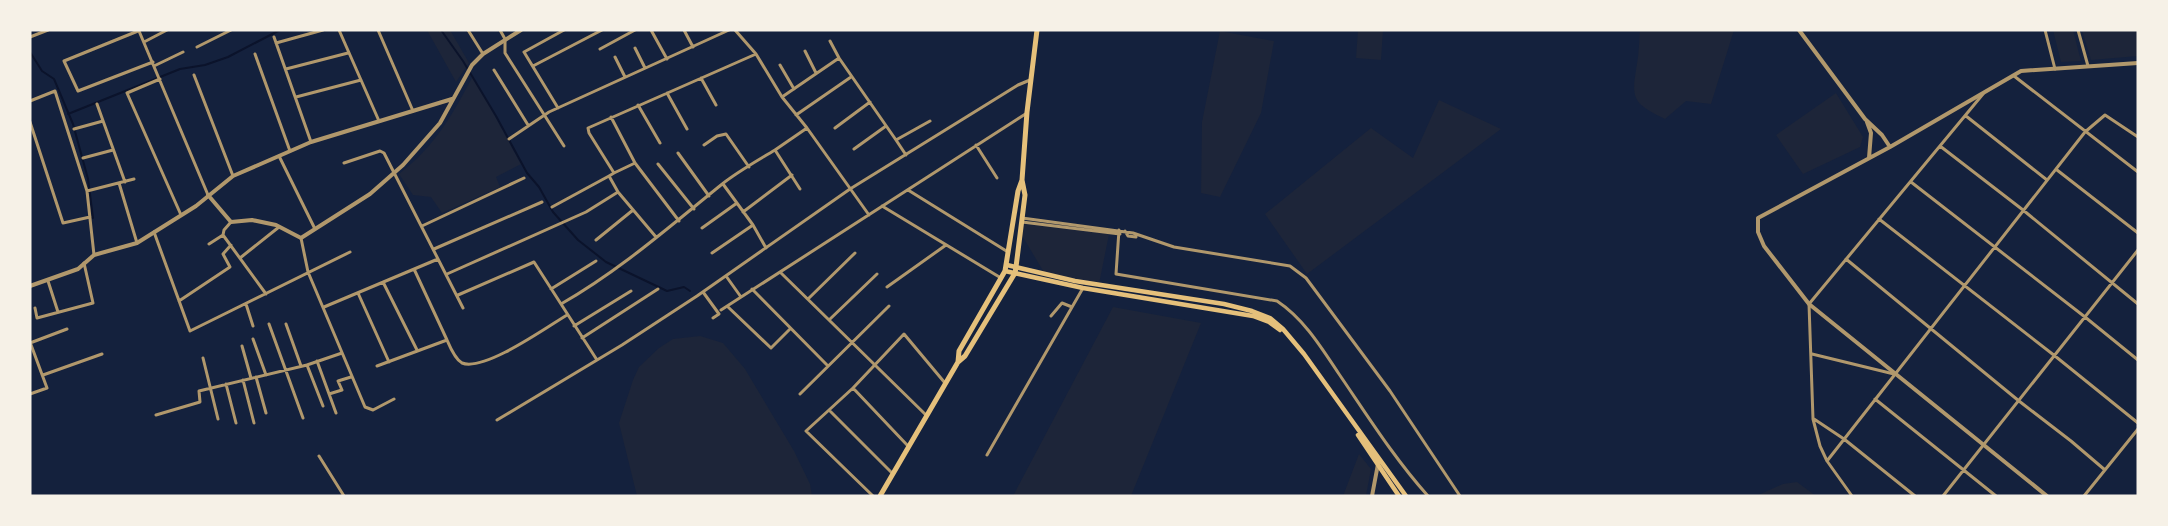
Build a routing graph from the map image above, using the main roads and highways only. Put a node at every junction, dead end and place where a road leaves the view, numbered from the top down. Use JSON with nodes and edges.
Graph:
{"nodes":[{"id":1,"x":1037,"y":30,"type":"edge"},
{"id":2,"x":1023,"y":180,"type":"junction"},
{"id":3,"x":1006,"y":268,"type":"junction"},
{"id":4,"x":1015,"y":270,"type":"junction"},
{"id":5,"x":958,"y":362,"type":"junction"},
{"id":6,"x":1379,"y":464,"type":"junction"},
{"id":7,"x":880,"y":496,"type":"edge"},
{"id":8,"x":1399,"y":496,"type":"edge"},
{"id":9,"x":1406,"y":496,"type":"edge"}],
"edges":[{"from":1,"to":2,"type":"main road"},
{"from":2,"to":3,"type":"main road"},
{"from":2,"to":4,"type":"main road"},
{"from":3,"to":4,"type":"main road"},
{"from":3,"to":5,"type":"main road"},
{"from":4,"to":5,"type":"main road"},
{"from":4,"to":6,"type":"main road"},
{"from":4,"to":6,"type":"main road"},
{"from":5,"to":7,"type":"main road"},
{"from":6,"to":8,"type":"main road"},
{"from":6,"to":9,"type":"main road"}]}
